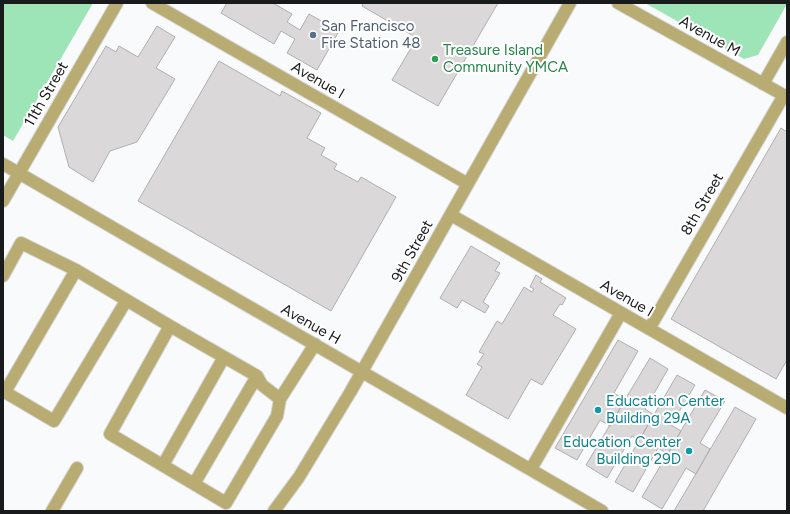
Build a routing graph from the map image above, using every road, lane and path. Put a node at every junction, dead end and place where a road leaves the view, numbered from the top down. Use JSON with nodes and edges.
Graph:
{"nodes":[{"id":1,"x":117,"y":3,"type":"edge"},
{"id":2,"x":152,"y":3,"type":"edge"},
{"id":3,"x":570,"y":3,"type":"edge"},
{"id":4,"x":618,"y":3,"type":"edge"},
{"id":5,"x":787,"y":42,"type":"edge"},
{"id":6,"x":763,"y":84,"type":"junction"},
{"id":7,"x":785,"y":96,"type":"edge"},
{"id":8,"x":3,"y":164,"type":"edge"},
{"id":9,"x":19,"y":173,"type":"junction"},
{"id":10,"x":468,"y":184,"type":"junction"},
{"id":11,"x":3,"y":200,"type":"edge"},
{"id":12,"x":451,"y":215,"type":"junction"},
{"id":13,"x":76,"y":270,"type":"junction"},
{"id":14,"x":3,"y":276,"type":"edge"},
{"id":15,"x":126,"y":301,"type":"junction"},
{"id":16,"x":621,"y":313,"type":"junction"},
{"id":17,"x":170,"y":326,"type":"junction"},
{"id":18,"x":648,"y":329,"type":"junction"},
{"id":19,"x":315,"y":344,"type":"junction"},
{"id":20,"x":224,"y":357,"type":"junction"},
{"id":21,"x":362,"y":372,"type":"junction"},
{"id":22,"x":257,"y":376,"type":"junction"},
{"id":23,"x":4,"y":392,"type":"edge"},
{"id":24,"x":280,"y":399,"type":"junction"},
{"id":25,"x":787,"y":408,"type":"edge"},
{"id":26,"x":163,"y":465,"type":"junction"},
{"id":27,"x":77,"y":468,"type":"dead end"},
{"id":28,"x":531,"y":469,"type":"junction"},
{"id":29,"x":194,"y":484,"type":"junction"},
{"id":30,"x":52,"y":511,"type":"edge"},
{"id":31,"x":274,"y":511,"type":"edge"},
{"id":32,"x":602,"y":511,"type":"edge"}],
"edges":[{"from":1,"to":9,"type":"street","name":"11th Street"},
{"from":2,"to":10,"type":"street","name":"Avenue I"},
{"from":3,"to":10,"type":"street","name":"9th Street"},
{"from":4,"to":6,"type":"street","name":"Avenue M"},
{"from":5,"to":6,"type":"street"},
{"from":6,"to":7,"type":"street","name":"Avenue M"},
{"from":7,"to":18,"type":"street","name":"8th Street"},
{"from":8,"to":9,"type":"street","name":"Avenue H"},
{"from":9,"to":11,"type":"street","name":"11th Street"},
{"from":9,"to":19,"type":"street","name":"Avenue H"},
{"from":10,"to":12,"type":"street","name":"9th Street"},
{"from":12,"to":16,"type":"street","name":"Avenue I"},
{"from":12,"to":21,"type":"street","name":"9th Street"},
{"from":13,"to":14,"type":"street"},
{"from":13,"to":15,"type":"street"},
{"from":13,"to":23,"type":"street"},
{"from":15,"to":17,"type":"street"},
{"from":15,"to":23,"type":"street"},
{"from":16,"to":18,"type":"street","name":"Avenue I"},
{"from":16,"to":28,"type":"street"},
{"from":17,"to":20,"type":"street"},
{"from":17,"to":26,"type":"street"},
{"from":18,"to":25,"type":"street","name":"Avenue I"},
{"from":19,"to":21,"type":"street","name":"Avenue H"},
{"from":19,"to":24,"type":"street"},
{"from":20,"to":22,"type":"street"},
{"from":20,"to":26,"type":"street"},
{"from":21,"to":28,"type":"street","name":"Avenue H"},
{"from":21,"to":31,"type":"street","name":"9th Street"},
{"from":22,"to":24,"type":"street"},
{"from":22,"to":29,"type":"street"},
{"from":24,"to":29,"type":"street"},
{"from":26,"to":29,"type":"street"},
{"from":27,"to":30,"type":"street"},
{"from":28,"to":32,"type":"street","name":"Avenue H"}]}
